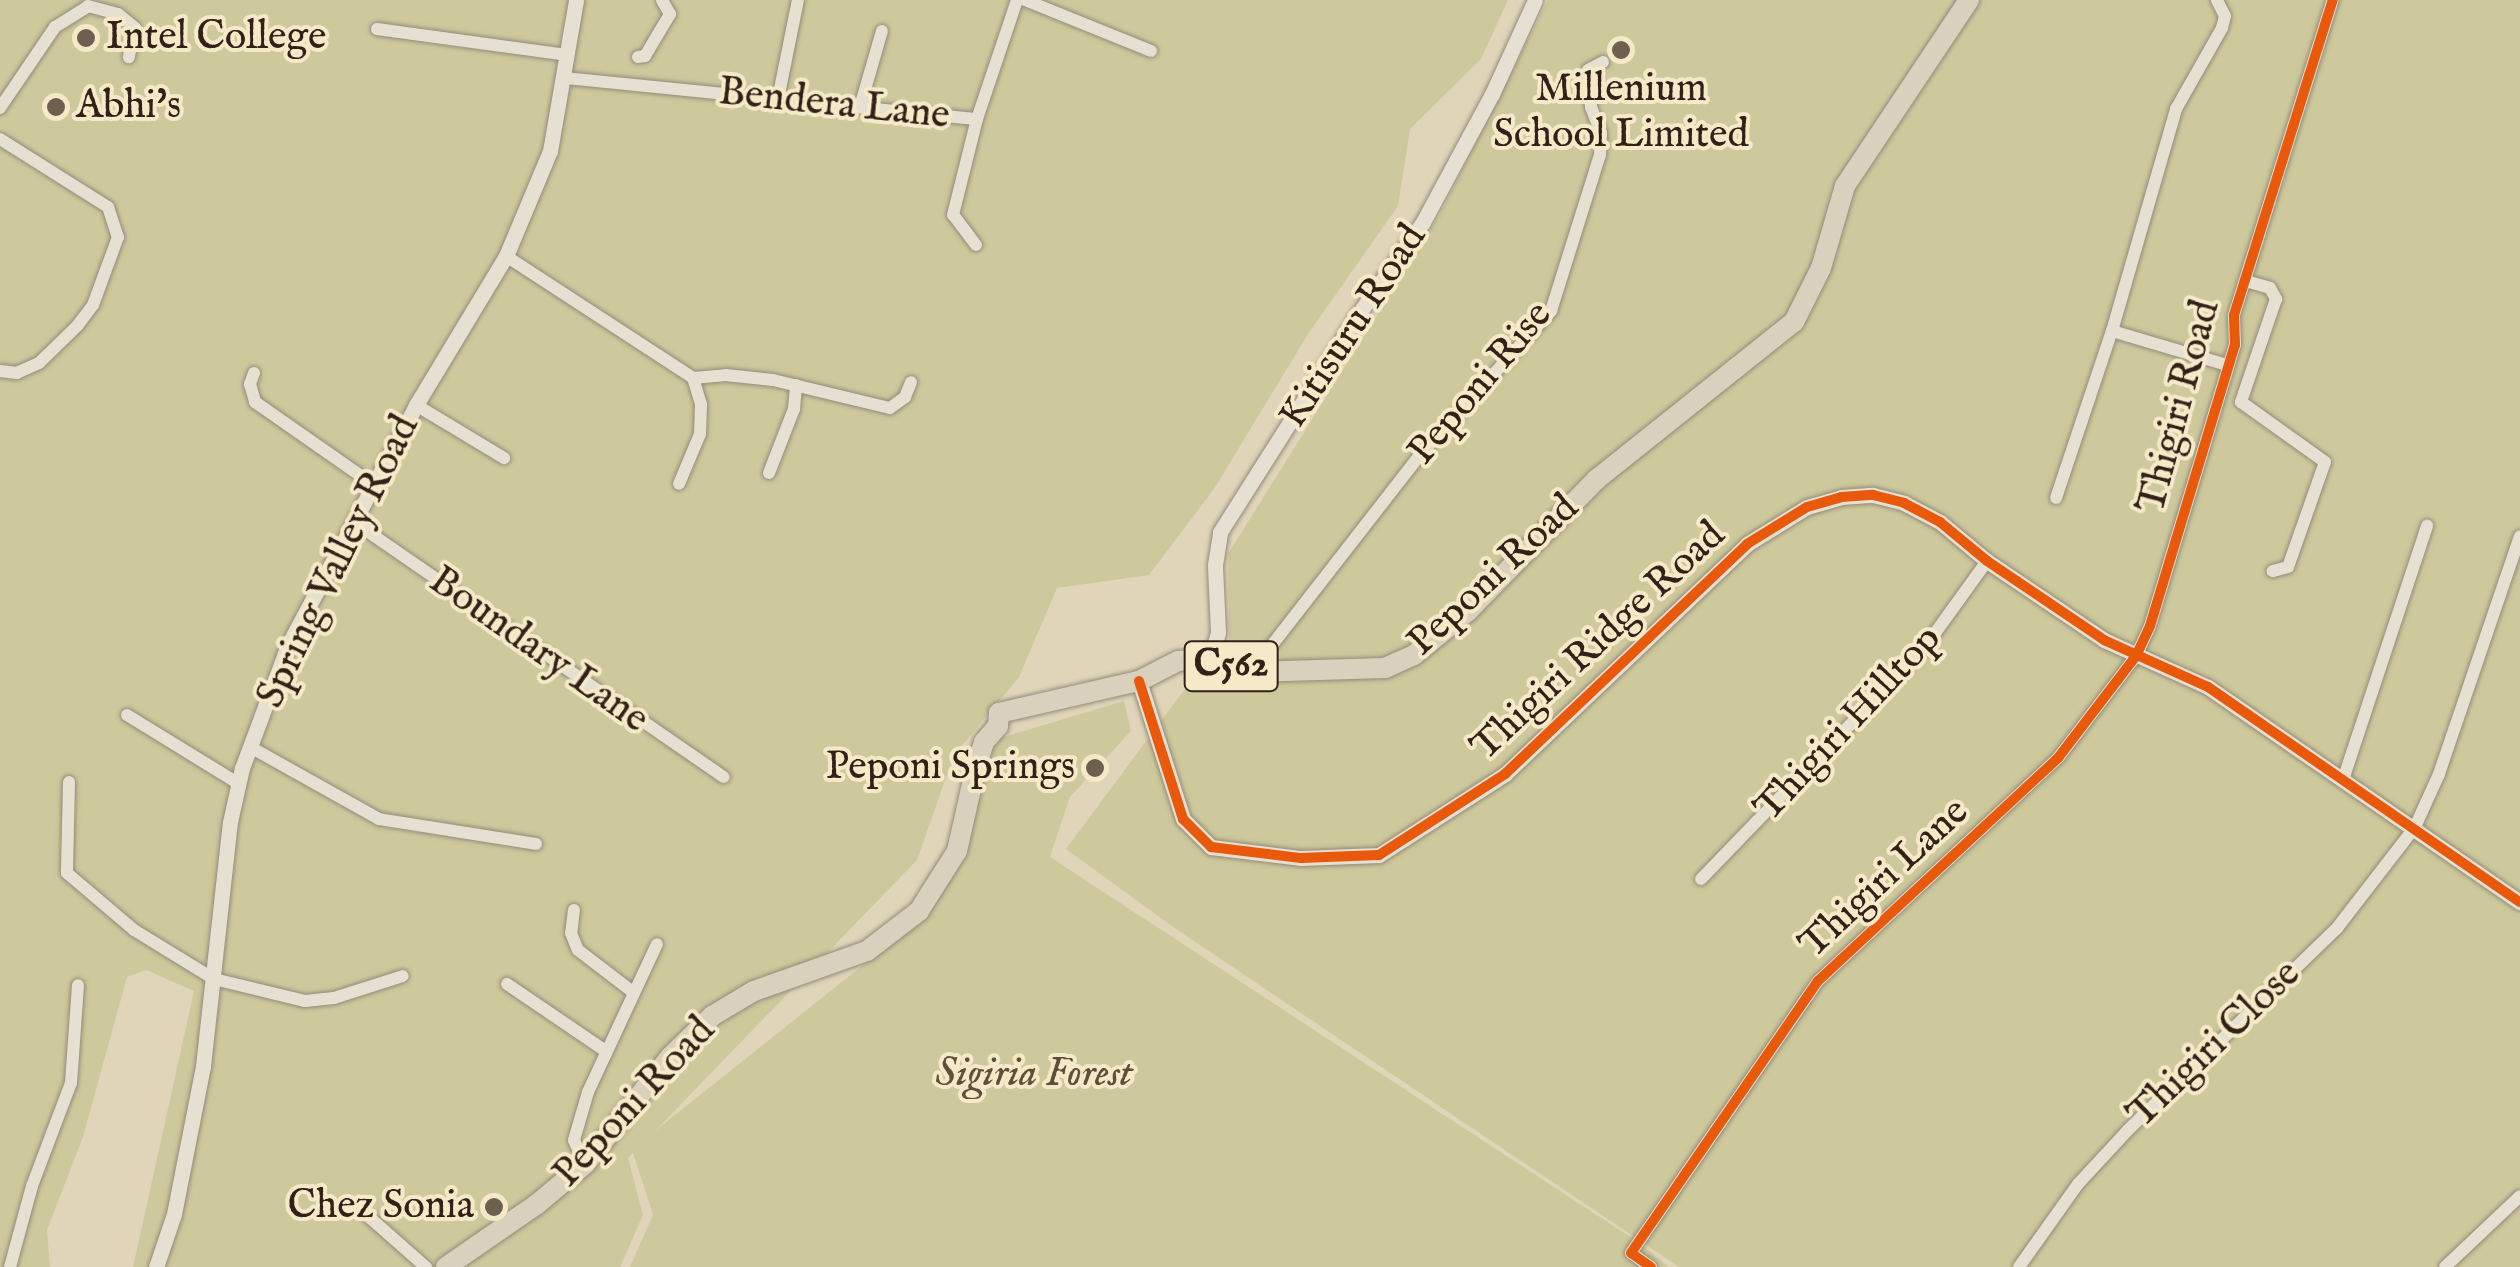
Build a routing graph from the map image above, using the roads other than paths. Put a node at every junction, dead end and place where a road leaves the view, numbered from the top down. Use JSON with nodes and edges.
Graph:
{"nodes":[{"id":1,"x":576,"y":0,"type":"edge"},
{"id":2,"x":662,"y":0,"type":"edge"},
{"id":3,"x":798,"y":0,"type":"edge"},
{"id":4,"x":1017,"y":0,"type":"edge"},
{"id":5,"x":1025,"y":0,"type":"edge"},
{"id":6,"x":1535,"y":0,"type":"edge"},
{"id":7,"x":1969,"y":0,"type":"edge"},
{"id":8,"x":2217,"y":0,"type":"edge"},
{"id":9,"x":2333,"y":0,"type":"edge"},
{"id":10,"x":376,"y":29,"type":"dead end"},
{"id":11,"x":882,"y":31,"type":"dead end"},
{"id":12,"x":1152,"y":51,"type":"dead end"},
{"id":13,"x":566,"y":56,"type":"junction"},
{"id":14,"x":130,"y":57,"type":"dead end"},
{"id":15,"x":638,"y":57,"type":"dead end"},
{"id":16,"x":1603,"y":62,"type":"dead end"},
{"id":17,"x":565,"y":78,"type":"junction"},
{"id":18,"x":778,"y":99,"type":"junction"},
{"id":19,"x":860,"y":107,"type":"junction"},
{"id":20,"x":0,"y":108,"type":"edge"},
{"id":21,"x":977,"y":119,"type":"junction"},
{"id":22,"x":0,"y":139,"type":"edge"},
{"id":23,"x":976,"y":245,"type":"dead end"},
{"id":24,"x":506,"y":256,"type":"junction"},
{"id":25,"x":2246,"y":281,"type":"junction"},
{"id":26,"x":2112,"y":332,"type":"junction"},
{"id":27,"x":2227,"y":364,"type":"junction"},
{"id":28,"x":0,"y":371,"type":"edge"},
{"id":29,"x":254,"y":373,"type":"dead end"},
{"id":30,"x":693,"y":378,"type":"junction"},
{"id":31,"x":911,"y":382,"type":"dead end"},
{"id":32,"x":796,"y":385,"type":"junction"},
{"id":33,"x":416,"y":405,"type":"junction"},
{"id":34,"x":504,"y":458,"type":"dead end"},
{"id":35,"x":769,"y":472,"type":"dead end"},
{"id":36,"x":679,"y":484,"type":"dead end"},
{"id":37,"x":374,"y":485,"type":"junction"},
{"id":38,"x":2056,"y":498,"type":"dead end"},
{"id":39,"x":354,"y":522,"type":"junction"},
{"id":40,"x":2427,"y":526,"type":"dead end"},
{"id":41,"x":2520,"y":536,"type":"edge"},
{"id":42,"x":1987,"y":561,"type":"junction"},
{"id":43,"x":2273,"y":571,"type":"dead end"},
{"id":44,"x":2136,"y":656,"type":"junction"},
{"id":45,"x":1210,"y":659,"type":"junction"},
{"id":46,"x":1251,"y":672,"type":"junction"},
{"id":47,"x":1139,"y":681,"type":"junction"},
{"id":48,"x":127,"y":715,"type":"dead end"},
{"id":49,"x":252,"y":748,"type":"junction"},
{"id":50,"x":723,"y":777,"type":"dead end"},
{"id":51,"x":2343,"y":780,"type":"junction"},
{"id":52,"x":70,"y":782,"type":"dead end"},
{"id":53,"x":239,"y":784,"type":"junction"},
{"id":54,"x":2415,"y":827,"type":"junction"},
{"id":55,"x":536,"y":844,"type":"dead end"},
{"id":56,"x":1701,"y":879,"type":"dead end"},
{"id":57,"x":2520,"y":902,"type":"edge"},
{"id":58,"x":574,"y":910,"type":"dead end"},
{"id":59,"x":657,"y":944,"type":"dead end"},
{"id":60,"x":403,"y":976,"type":"dead end"},
{"id":61,"x":214,"y":979,"type":"junction"},
{"id":62,"x":507,"y":984,"type":"dead end"},
{"id":63,"x":78,"y":985,"type":"dead end"},
{"id":64,"x":633,"y":992,"type":"junction"},
{"id":65,"x":604,"y":1050,"type":"junction"},
{"id":66,"x":585,"y":1164,"type":"junction"},
{"id":67,"x":2520,"y":1196,"type":"edge"},
{"id":68,"x":369,"y":1217,"type":"dead end"},
{"id":69,"x":10,"y":1267,"type":"edge"},
{"id":70,"x":156,"y":1267,"type":"edge"},
{"id":71,"x":426,"y":1267,"type":"edge"},
{"id":72,"x":446,"y":1267,"type":"edge"},
{"id":73,"x":1651,"y":1267,"type":"edge"},
{"id":74,"x":2018,"y":1267,"type":"edge"},
{"id":75,"x":2445,"y":1267,"type":"edge"}],
"edges":[{"from":1,"to":13,"type":"street","name":"Spring Valley Road"},
{"from":2,"to":15,"type":"street"},
{"from":3,"to":18,"type":"street"},
{"from":4,"to":21,"type":"street","name":"Bendera Lane"},
{"from":5,"to":12,"type":"street"},
{"from":6,"to":45,"type":"street","name":"Kitisuru Road"},
{"from":7,"to":46,"type":"main road","name":"Peponi Road","number":"C562"},
{"from":8,"to":26,"type":"street"},
{"from":9,"to":25,"type":"street","name":"Thigiri Road"},
{"from":10,"to":13,"type":"street"},
{"from":11,"to":19,"type":"street"},
{"from":13,"to":17,"type":"street","name":"Spring Valley Road"},
{"from":14,"to":20,"type":"street"},
{"from":16,"to":46,"type":"street","name":"Peponi Rise"},
{"from":17,"to":18,"type":"street","name":"Bendera Lane"},
{"from":17,"to":24,"type":"street","name":"Spring Valley Road"},
{"from":18,"to":19,"type":"street","name":"Bendera Lane"},
{"from":19,"to":21,"type":"street","name":"Bendera Lane"},
{"from":21,"to":23,"type":"street"},
{"from":22,"to":28,"type":"street"},
{"from":24,"to":30,"type":"street"},
{"from":24,"to":33,"type":"street","name":"Spring Valley Road"},
{"from":25,"to":27,"type":"street","name":"Thigiri Road"},
{"from":25,"to":43,"type":"street"},
{"from":26,"to":27,"type":"street"},
{"from":26,"to":38,"type":"street"},
{"from":27,"to":44,"type":"street","name":"Thigiri Road"},
{"from":29,"to":37,"type":"street"},
{"from":30,"to":32,"type":"street"},
{"from":30,"to":36,"type":"street"},
{"from":31,"to":32,"type":"street"},
{"from":32,"to":35,"type":"street"},
{"from":33,"to":34,"type":"street"},
{"from":33,"to":37,"type":"street","name":"Spring Valley Road"},
{"from":37,"to":39,"type":"street","name":"Spring Valley Road"},
{"from":39,"to":49,"type":"street","name":"Spring Valley Road"},
{"from":39,"to":50,"type":"street","name":"Boundary Lane"},
{"from":40,"to":51,"type":"street"},
{"from":41,"to":54,"type":"street","name":"Thigiri Close"},
{"from":42,"to":44,"type":"street","name":"Thigiri Ridge Road"},
{"from":42,"to":47,"type":"street","name":"Thigiri Ridge Road"},
{"from":42,"to":56,"type":"street","name":"Thigiri Hilltop"},
{"from":44,"to":51,"type":"street","name":"Thigiri Ridge Road"},
{"from":44,"to":73,"type":"street","name":"Thigiri Lane"},
{"from":45,"to":46,"type":"main road","name":"Peponi Road","number":"C562"},
{"from":45,"to":47,"type":"main road","name":"Peponi Road","number":"C562"},
{"from":47,"to":66,"type":"main road","name":"Peponi Road","number":"C562"},
{"from":48,"to":53,"type":"street"},
{"from":49,"to":53,"type":"street","name":"Spring Valley Road"},
{"from":49,"to":55,"type":"street"},
{"from":51,"to":54,"type":"street","name":"Thigiri Ridge Road"},
{"from":52,"to":61,"type":"street"},
{"from":53,"to":61,"type":"street","name":"Spring Valley Road"},
{"from":54,"to":57,"type":"street","name":"Thigiri Ridge Road"},
{"from":54,"to":74,"type":"street","name":"Thigiri Close"},
{"from":58,"to":64,"type":"street"},
{"from":59,"to":64,"type":"street"},
{"from":60,"to":61,"type":"street"},
{"from":61,"to":70,"type":"street","name":"Spring Valley Road"},
{"from":62,"to":65,"type":"street"},
{"from":63,"to":69,"type":"street"},
{"from":64,"to":65,"type":"street"},
{"from":65,"to":66,"type":"street"},
{"from":66,"to":72,"type":"main road","name":"Peponi Road","number":"C562"},
{"from":67,"to":75,"type":"street"},
{"from":68,"to":71,"type":"street"}]}
